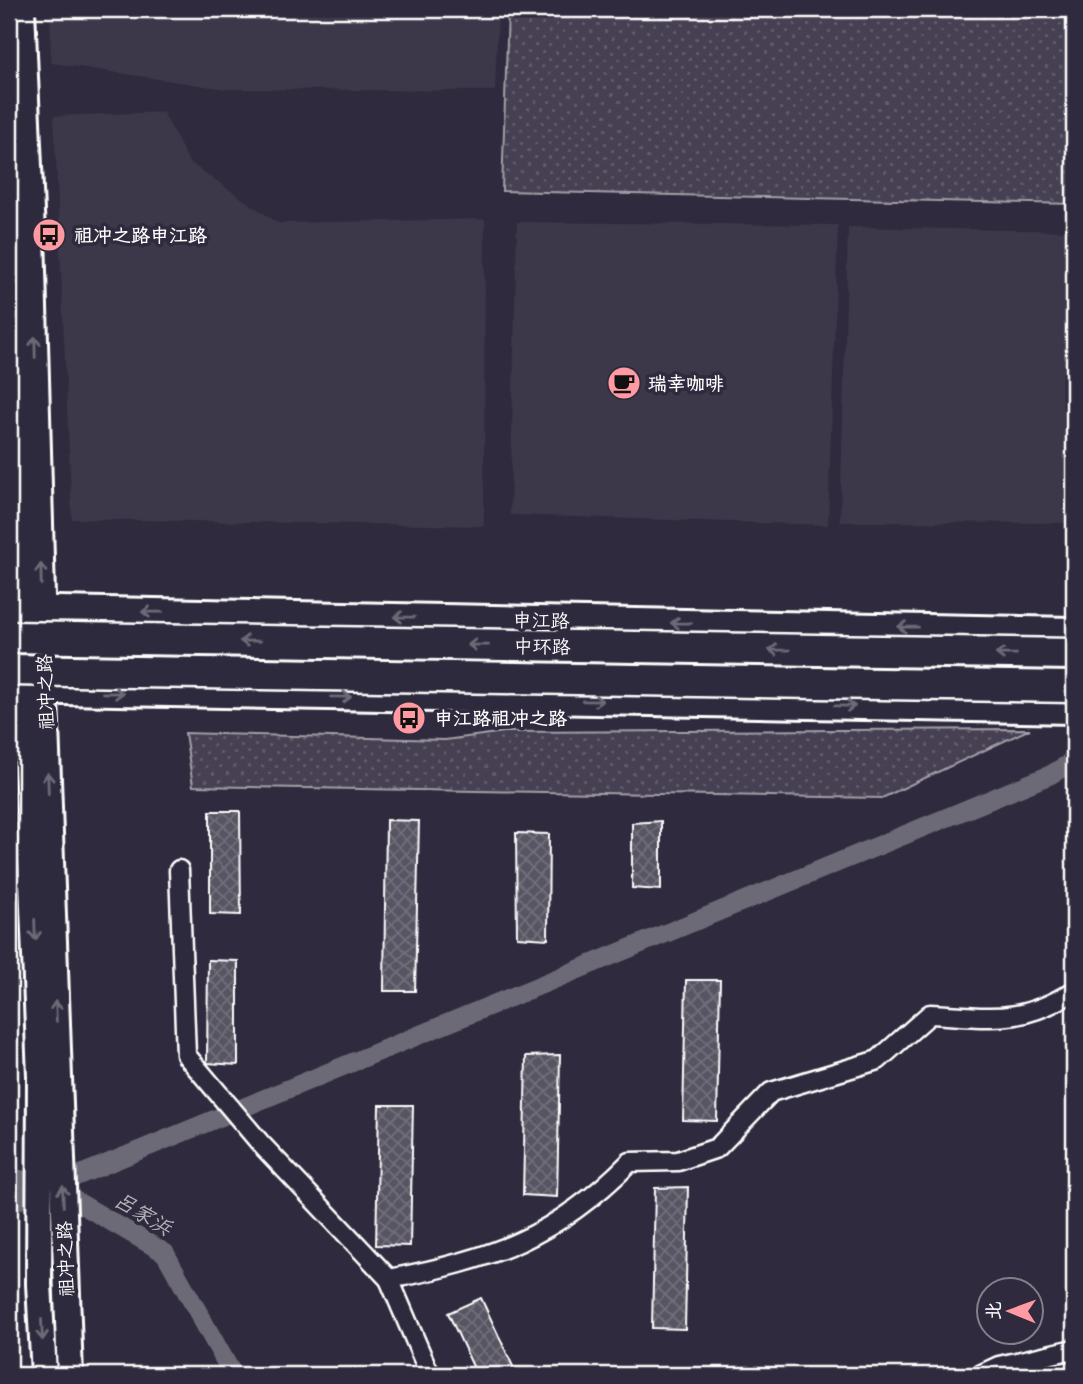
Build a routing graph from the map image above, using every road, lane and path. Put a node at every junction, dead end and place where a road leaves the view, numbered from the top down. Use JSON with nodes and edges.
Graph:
{"nodes":[{"id":1,"x":22,"y":9,"type":"edge"},
{"id":2,"x":9,"y":144,"type":"edge"},
{"id":3,"x":24,"y":609,"type":"edge"},
{"id":4,"x":1074,"y":631,"type":"edge"},
{"id":5,"x":9,"y":637,"type":"edge"},
{"id":6,"x":1074,"y":654,"type":"edge"},
{"id":7,"x":22,"y":685,"type":"edge"},
{"id":8,"x":1074,"y":687,"type":"edge"},
{"id":9,"x":1074,"y":710,"type":"edge"},
{"id":10,"x":179,"y":870,"type":"dead end"},
{"id":11,"x":21,"y":881,"type":"edge"},
{"id":12,"x":1074,"y":991,"type":"edge"},
{"id":13,"x":50,"y":1077,"type":"junction"},
{"id":14,"x":389,"y":1279,"type":"junction"},
{"id":15,"x":1074,"y":1349,"type":"edge"},
{"id":16,"x":44,"y":1375,"type":"edge"},
{"id":17,"x":70,"y":1375,"type":"edge"},
{"id":18,"x":430,"y":1375,"type":"edge"},
{"id":19,"x":980,"y":1375,"type":"edge"}],
"edges":[{"from":3,"to":1,"type":"main road","name":"祖冲之路","one_way":true},
{"from":2,"to":3,"type":"main road","name":"祖冲之路"},
{"from":4,"to":3,"type":"main road","name":"申江路","one_way":true},
{"from":3,"to":7,"type":"main road","name":"祖冲之路"},
{"from":6,"to":5,"type":"highway","name":"中环路","one_way":true,"bridge":true},
{"from":7,"to":8,"type":"highway","name":"中环路","bridge":true},
{"from":7,"to":9,"type":"main road","one_way":true},
{"from":7,"to":11,"type":"main road","name":"祖冲之路"},
{"from":13,"to":7,"type":"main road","name":"祖冲之路","one_way":true},
{"from":10,"to":14,"type":"street"},
{"from":11,"to":13,"type":"main road","name":"祖冲之路","one_way":true},
{"from":12,"to":14,"type":"street"},
{"from":13,"to":16,"type":"main road","name":"祖冲之路","one_way":true},
{"from":17,"to":13,"type":"main road","name":"祖冲之路","one_way":true},
{"from":14,"to":18,"type":"street"},
{"from":15,"to":19,"type":"street"}]}
